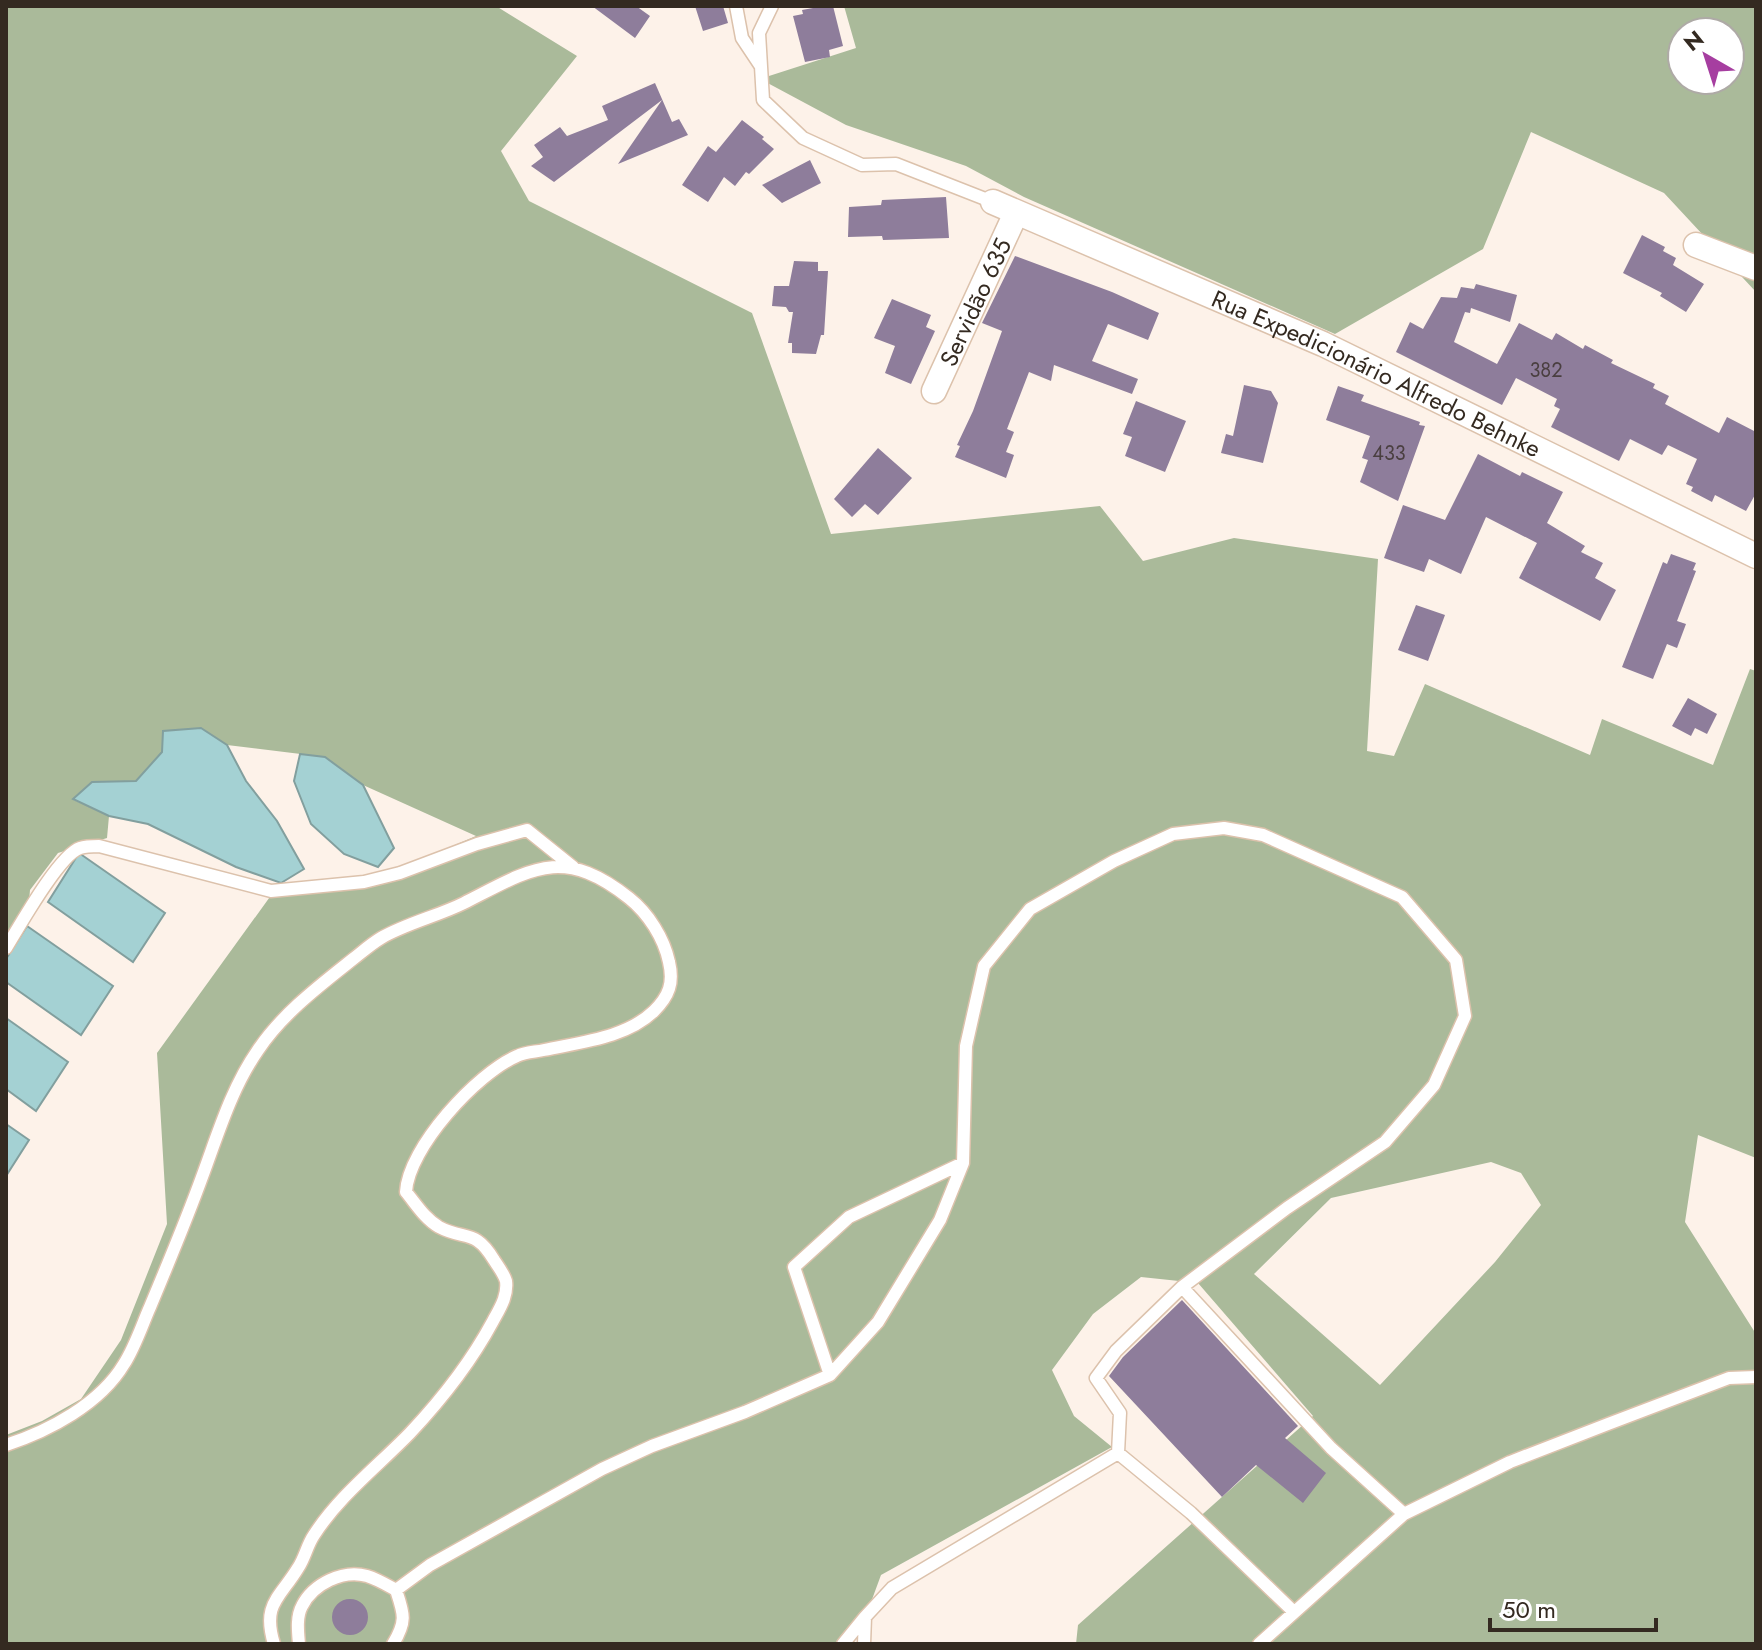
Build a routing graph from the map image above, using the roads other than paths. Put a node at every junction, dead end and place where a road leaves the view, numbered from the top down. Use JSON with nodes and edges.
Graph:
{"nodes":[{"id":1,"x":736,"y":6,"type":"edge"},
{"id":2,"x":772,"y":6,"type":"edge"},
{"id":3,"x":761,"y":67,"type":"junction"},
{"id":4,"x":993,"y":202,"type":"joint"},
{"id":5,"x":1016,"y":213,"type":"junction"},
{"id":6,"x":1696,"y":245,"type":"dead end"},
{"id":7,"x":1756,"y":268,"type":"edge"},
{"id":8,"x":934,"y":391,"type":"dead end"},
{"id":9,"x":1756,"y":556,"type":"edge"},
{"id":10,"x":573,"y":867,"type":"junction"},
{"id":11,"x":6,"y":948,"type":"edge"},
{"id":12,"x":963,"y":1163,"type":"junction"},
{"id":13,"x":1182,"y":1287,"type":"junction"},
{"id":14,"x":830,"y":1375,"type":"junction"},
{"id":15,"x":1756,"y":1377,"type":"edge"},
{"id":16,"x":6,"y":1445,"type":"edge"},
{"id":17,"x":1118,"y":1453,"type":"junction"},
{"id":18,"x":1404,"y":1514,"type":"junction"},
{"id":19,"x":396,"y":1590,"type":"junction"},
{"id":20,"x":1294,"y":1612,"type":"junction"},
{"id":21,"x":865,"y":1617,"type":"junction"},
{"id":22,"x":274,"y":1644,"type":"edge"},
{"id":23,"x":299,"y":1644,"type":"edge"},
{"id":24,"x":393,"y":1644,"type":"edge"},
{"id":25,"x":843,"y":1644,"type":"edge"},
{"id":26,"x":864,"y":1644,"type":"edge"},
{"id":27,"x":1259,"y":1644,"type":"edge"}],
"edges":[{"from":1,"to":3,"type":"lane"},
{"from":2,"to":3,"type":"lane"},
{"from":3,"to":4,"type":"lane"},
{"from":4,"to":5,"type":"street","name":"Rua Expedicionário Alfredo Behnke"},
{"from":5,"to":8,"type":"street","name":"Servidão 635"},
{"from":5,"to":9,"type":"street","name":"Rua Expedicionário Alfredo Behnke"},
{"from":6,"to":7,"type":"street"},
{"from":10,"to":11,"type":"lane"},
{"from":10,"to":16,"type":"lane"},
{"from":10,"to":22,"type":"lane"},
{"from":12,"to":13,"type":"lane"},
{"from":12,"to":14,"type":"lane"},
{"from":12,"to":14,"type":"lane"},
{"from":13,"to":17,"type":"lane"},
{"from":13,"to":18,"type":"lane"},
{"from":14,"to":19,"type":"lane"},
{"from":15,"to":18,"type":"lane"},
{"from":17,"to":20,"type":"lane"},
{"from":17,"to":21,"type":"lane"},
{"from":18,"to":20,"type":"lane"},
{"from":19,"to":23,"type":"lane"},
{"from":19,"to":24,"type":"lane"},
{"from":20,"to":27,"type":"lane"},
{"from":21,"to":25,"type":"lane"},
{"from":21,"to":26,"type":"lane"}]}
